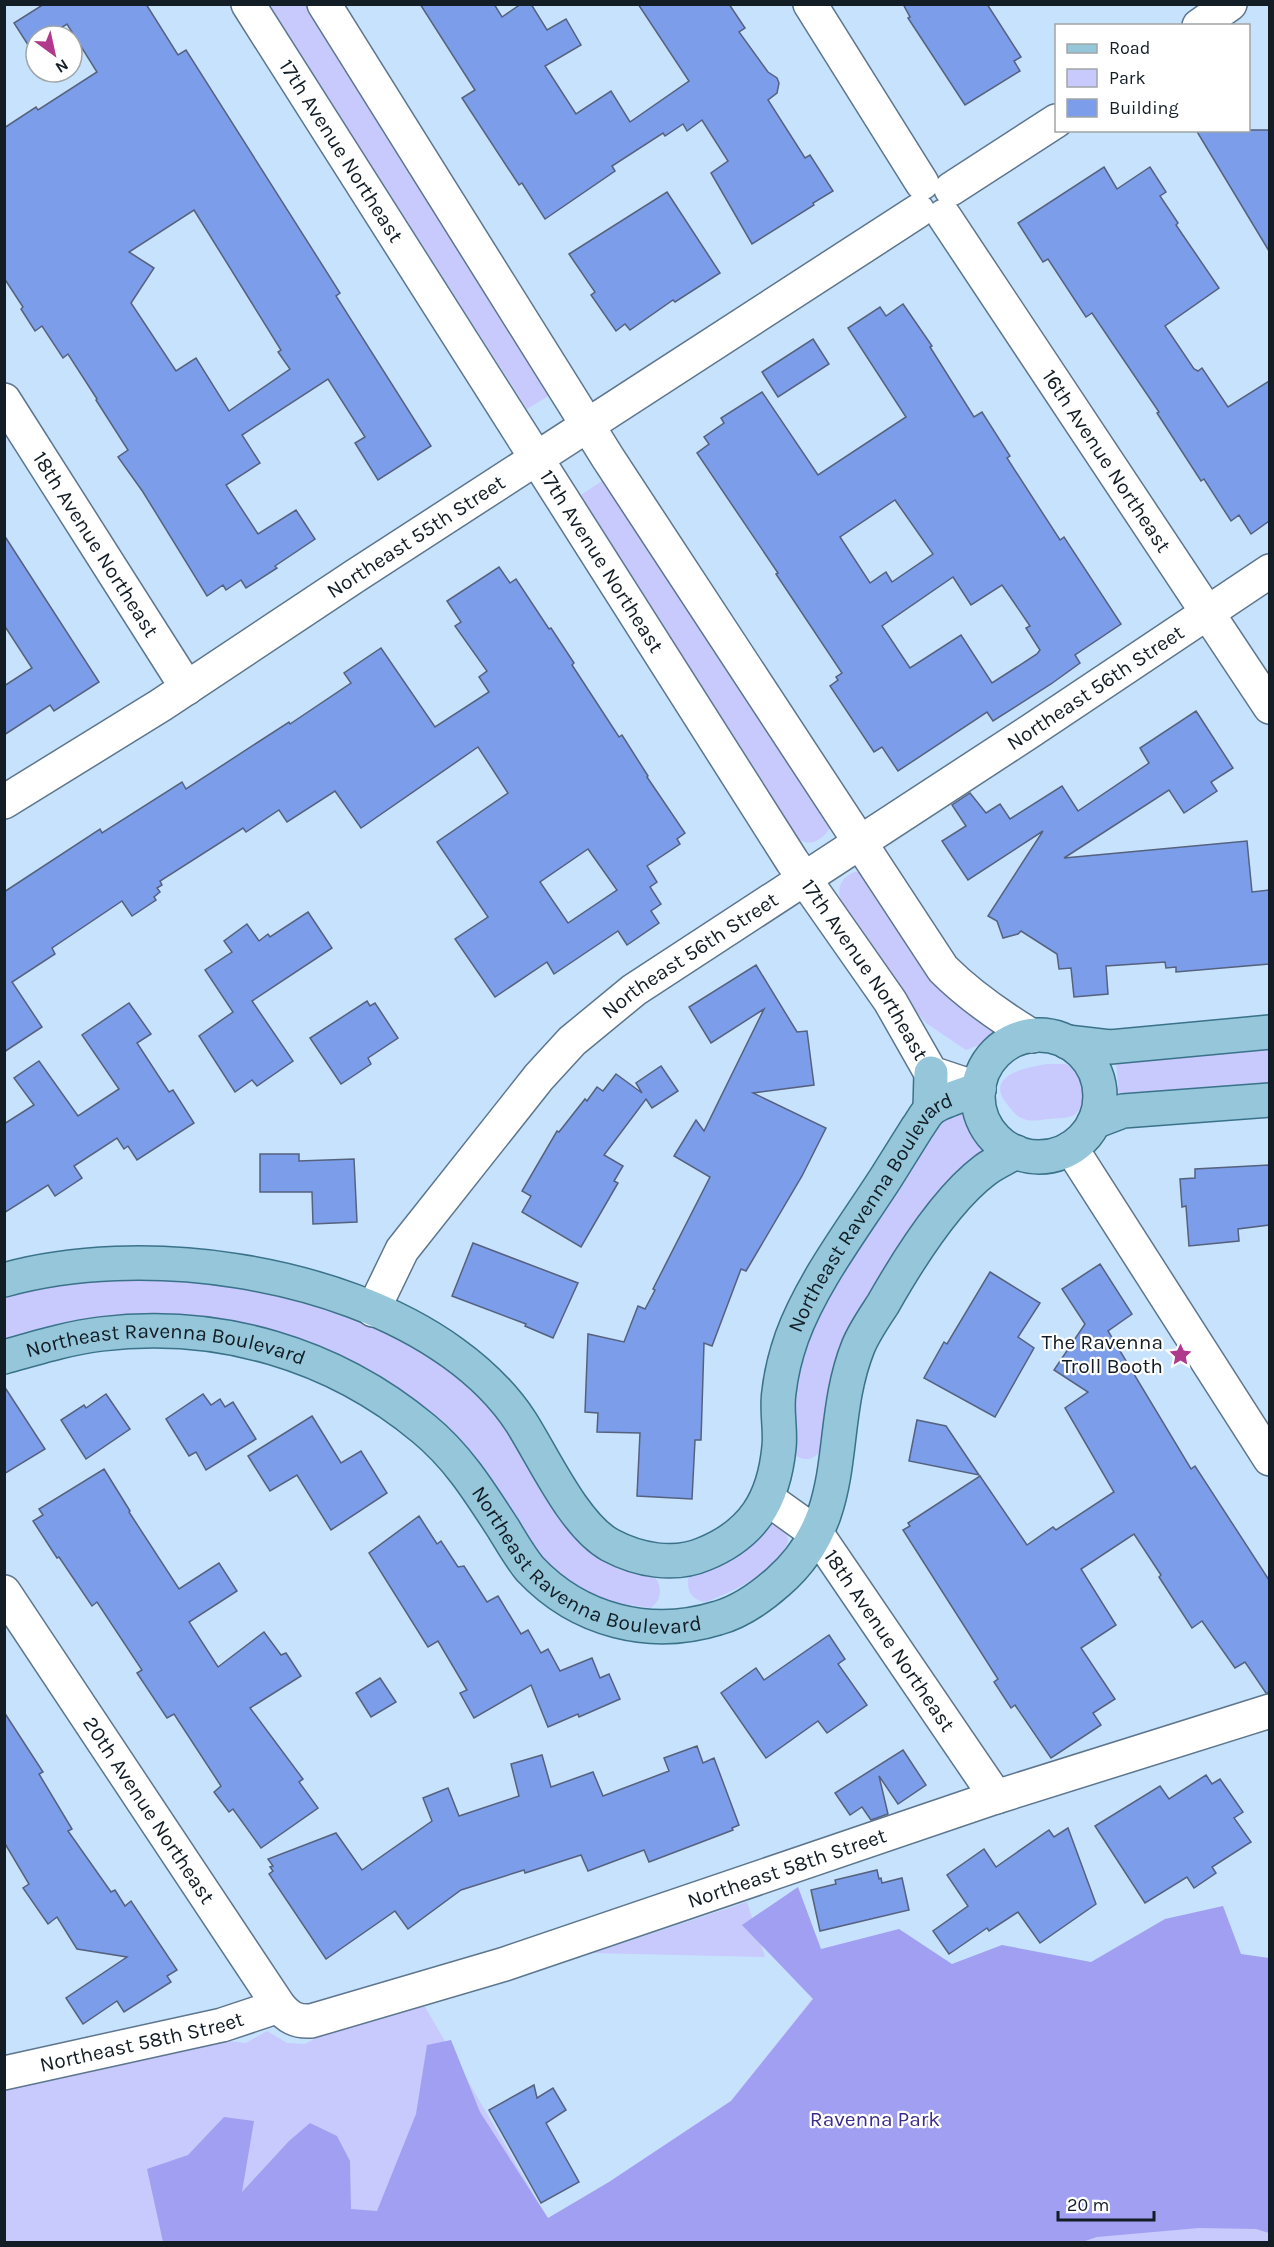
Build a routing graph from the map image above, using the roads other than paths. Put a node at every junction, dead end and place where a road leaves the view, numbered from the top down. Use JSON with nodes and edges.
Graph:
{"nodes":[{"id":1,"x":248,"y":4,"type":"edge"},
{"id":2,"x":324,"y":4,"type":"edge"},
{"id":3,"x":810,"y":4,"type":"edge"},
{"id":4,"x":1230,"y":4,"type":"edge"},
{"id":5,"x":1202,"y":24,"type":"edge"},
{"id":6,"x":1055,"y":122,"type":"edge"},
{"id":7,"x":934,"y":200,"type":"junction"},
{"id":8,"x":4,"y":400,"type":"edge"},
{"id":9,"x":588,"y":424,"type":"junction"},
{"id":10,"x":536,"y":458,"type":"junction"},
{"id":11,"x":1269,"y":571,"type":"edge"},
{"id":12,"x":1207,"y":613,"type":"junction"},
{"id":13,"x":187,"y":688,"type":"junction"},
{"id":14,"x":1269,"y":707,"type":"edge"},
{"id":15,"x":4,"y":802,"type":"edge"},
{"id":16,"x":860,"y":842,"type":"junction"},
{"id":17,"x":804,"y":879,"type":"junction"},
{"id":18,"x":1269,"y":1032,"type":"edge"},
{"id":19,"x":1032,"y":1036,"type":"junction"},
{"id":20,"x":1067,"y":1042,"type":"junction"},
{"id":21,"x":931,"y":1073,"type":"junction"},
{"id":22,"x":979,"y":1089,"type":"junction"},
{"id":23,"x":1269,"y":1100,"type":"edge"},
{"id":24,"x":930,"y":1109,"type":"junction"},
{"id":25,"x":1094,"y":1122,"type":"junction"},
{"id":26,"x":1071,"y":1148,"type":"junction"},
{"id":27,"x":1016,"y":1152,"type":"junction"},
{"id":28,"x":4,"y":1280,"type":"edge"},
{"id":29,"x":373,"y":1310,"type":"junction"},
{"id":30,"x":4,"y":1357,"type":"edge"},
{"id":31,"x":1269,"y":1458,"type":"edge"},
{"id":32,"x":768,"y":1499,"type":"junction"},
{"id":33,"x":817,"y":1534,"type":"junction"},
{"id":34,"x":4,"y":1592,"type":"edge"},
{"id":35,"x":1269,"y":1711,"type":"edge"},
{"id":36,"x":996,"y":1797,"type":"junction"},
{"id":37,"x":290,"y":2014,"type":"junction"},
{"id":38,"x":4,"y":2073,"type":"edge"}],
"edges":[{"from":1,"to":10,"type":"street","name":"17th Avenue Northeast"},
{"from":2,"to":9,"type":"street"},
{"from":3,"to":7,"type":"street","name":"16th Avenue Northeast"},
{"from":4,"to":5,"type":"street"},
{"from":6,"to":7,"type":"street","name":"Northeast 55th Street"},
{"from":7,"to":9,"type":"street","name":"Northeast 55th Street"},
{"from":7,"to":12,"type":"street","name":"16th Avenue Northeast"},
{"from":8,"to":13,"type":"street","name":"18th Avenue Northeast"},
{"from":9,"to":10,"type":"street","name":"Northeast 55th Street"},
{"from":9,"to":16,"type":"street"},
{"from":10,"to":13,"type":"street","name":"Northeast 55th Street"},
{"from":10,"to":17,"type":"street","name":"17th Avenue Northeast"},
{"from":11,"to":12,"type":"street","name":"Northeast 56th Street"},
{"from":12,"to":14,"type":"street","name":"16th Avenue Northeast"},
{"from":12,"to":16,"type":"street","name":"Northeast 56th Street"},
{"from":13,"to":15,"type":"street","name":"Northeast 55th Street"},
{"from":16,"to":17,"type":"street","name":"Northeast 56th Street"},
{"from":16,"to":19,"type":"street"},
{"from":17,"to":21,"type":"street","name":"17th Avenue Northeast"},
{"from":17,"to":29,"type":"street","name":"Northeast 56th Street"},
{"from":18,"to":20,"type":"main road"},
{"from":19,"to":20,"type":"main road"},
{"from":19,"to":22,"type":"main road"},
{"from":20,"to":25,"type":"main road"},
{"from":21,"to":22,"type":"street","name":"17th Avenue Northeast"},
{"from":21,"to":24,"type":"main road"},
{"from":22,"to":24,"type":"main road","name":"Northeast Ravenna Boulevard"},
{"from":22,"to":27,"type":"main road"},
{"from":23,"to":25,"type":"main road"},
{"from":24,"to":32,"type":"main road","name":"Northeast Ravenna Boulevard"},
{"from":25,"to":26,"type":"main road"},
{"from":26,"to":27,"type":"main road"},
{"from":26,"to":31,"type":"street"},
{"from":27,"to":33,"type":"main road","name":"Northeast Ravenna Boulevard"},
{"from":28,"to":29,"type":"main road","name":"Northeast Ravenna Boulevard"},
{"from":29,"to":32,"type":"main road","name":"Northeast Ravenna Boulevard"},
{"from":30,"to":33,"type":"main road","name":"Northeast Ravenna Boulevard"},
{"from":32,"to":33,"type":"street","name":"18th Avenue Northeast"},
{"from":33,"to":36,"type":"street","name":"18th Avenue Northeast"},
{"from":34,"to":37,"type":"street","name":"20th Avenue Northeast"},
{"from":35,"to":36,"type":"street","name":"Northeast 58th Street"},
{"from":36,"to":37,"type":"street","name":"Northeast 58th Street"},
{"from":37,"to":38,"type":"street","name":"Northeast 58th Street"}]}
